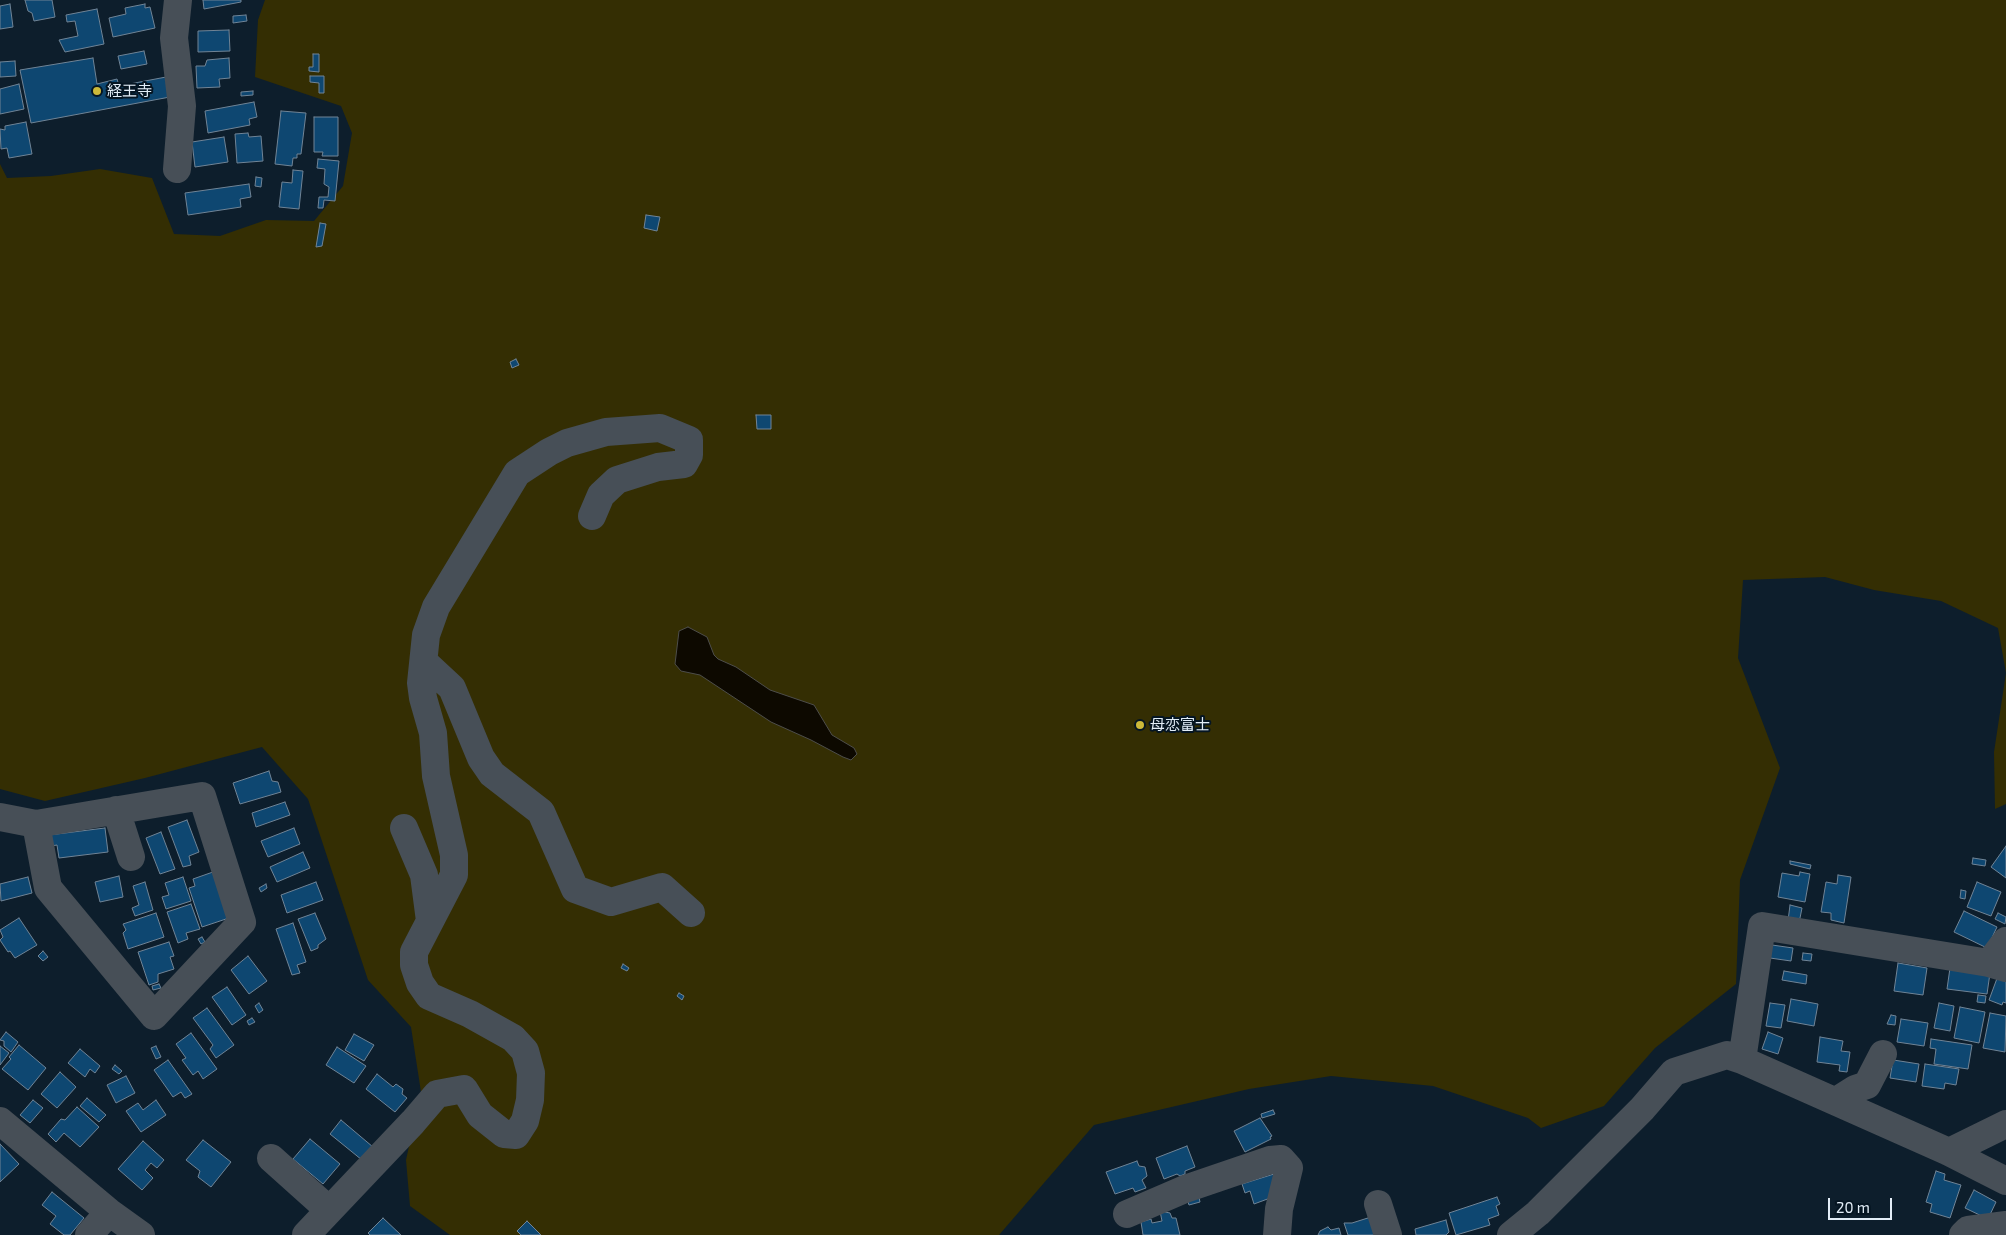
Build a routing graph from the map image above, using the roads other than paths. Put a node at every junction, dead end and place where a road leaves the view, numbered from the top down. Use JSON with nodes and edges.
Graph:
{"nodes":[{"id":1,"x":178,"y":0,"type":"edge"},
{"id":2,"x":177,"y":169,"type":"dead end"},
{"id":3,"x":592,"y":516,"type":"dead end"},
{"id":4,"x":424,"y":662,"type":"junction"},
{"id":5,"x":116,"y":810,"type":"junction"},
{"id":6,"x":0,"y":817,"type":"edge"},
{"id":7,"x":36,"y":824,"type":"junction"},
{"id":8,"x":404,"y":828,"type":"dead end"},
{"id":9,"x":131,"y":856,"type":"dead end"},
{"id":10,"x":691,"y":913,"type":"dead end"},
{"id":11,"x":430,"y":921,"type":"junction"},
{"id":12,"x":2006,"y":941,"type":"edge"},
{"id":13,"x":1997,"y":966,"type":"edge"},
{"id":14,"x":1883,"y":1054,"type":"dead end"},
{"id":15,"x":1742,"y":1060,"type":"junction"},
{"id":16,"x":1836,"y":1101,"type":"junction"},
{"id":17,"x":0,"y":1121,"type":"edge"},
{"id":18,"x":2006,"y":1124,"type":"edge"},
{"id":19,"x":1949,"y":1152,"type":"junction"},
{"id":20,"x":271,"y":1158,"type":"dead end"},
{"id":21,"x":2006,"y":1181,"type":"edge"},
{"id":22,"x":1378,"y":1204,"type":"dead end"},
{"id":23,"x":329,"y":1210,"type":"junction"},
{"id":24,"x":109,"y":1212,"type":"junction"},
{"id":25,"x":1127,"y":1214,"type":"dead end"},
{"id":26,"x":1278,"y":1222,"type":"edge"},
{"id":27,"x":2006,"y":1225,"type":"edge"},
{"id":28,"x":89,"y":1235,"type":"edge"},
{"id":29,"x":140,"y":1235,"type":"edge"},
{"id":30,"x":306,"y":1235,"type":"edge"},
{"id":31,"x":1388,"y":1235,"type":"edge"},
{"id":32,"x":1511,"y":1235,"type":"edge"},
{"id":33,"x":1963,"y":1235,"type":"edge"}],
"edges":[{"from":1,"to":2,"type":"street"},
{"from":3,"to":4,"type":"street"},
{"from":4,"to":10,"type":"street"},
{"from":4,"to":11,"type":"street"},
{"from":5,"to":7,"type":"street"},
{"from":5,"to":7,"type":"street"},
{"from":5,"to":9,"type":"street"},
{"from":6,"to":7,"type":"street"},
{"from":8,"to":11,"type":"street"},
{"from":11,"to":23,"type":"street"},
{"from":12,"to":13,"type":"street"},
{"from":13,"to":15,"type":"street"},
{"from":14,"to":16,"type":"street"},
{"from":15,"to":16,"type":"street"},
{"from":15,"to":32,"type":"street"},
{"from":16,"to":19,"type":"street"},
{"from":17,"to":24,"type":"street"},
{"from":18,"to":19,"type":"street"},
{"from":19,"to":21,"type":"street"},
{"from":20,"to":23,"type":"street"},
{"from":22,"to":31,"type":"street"},
{"from":23,"to":30,"type":"street"},
{"from":24,"to":28,"type":"street"},
{"from":24,"to":29,"type":"street"},
{"from":25,"to":26,"type":"street"},
{"from":27,"to":33,"type":"street"}]}
